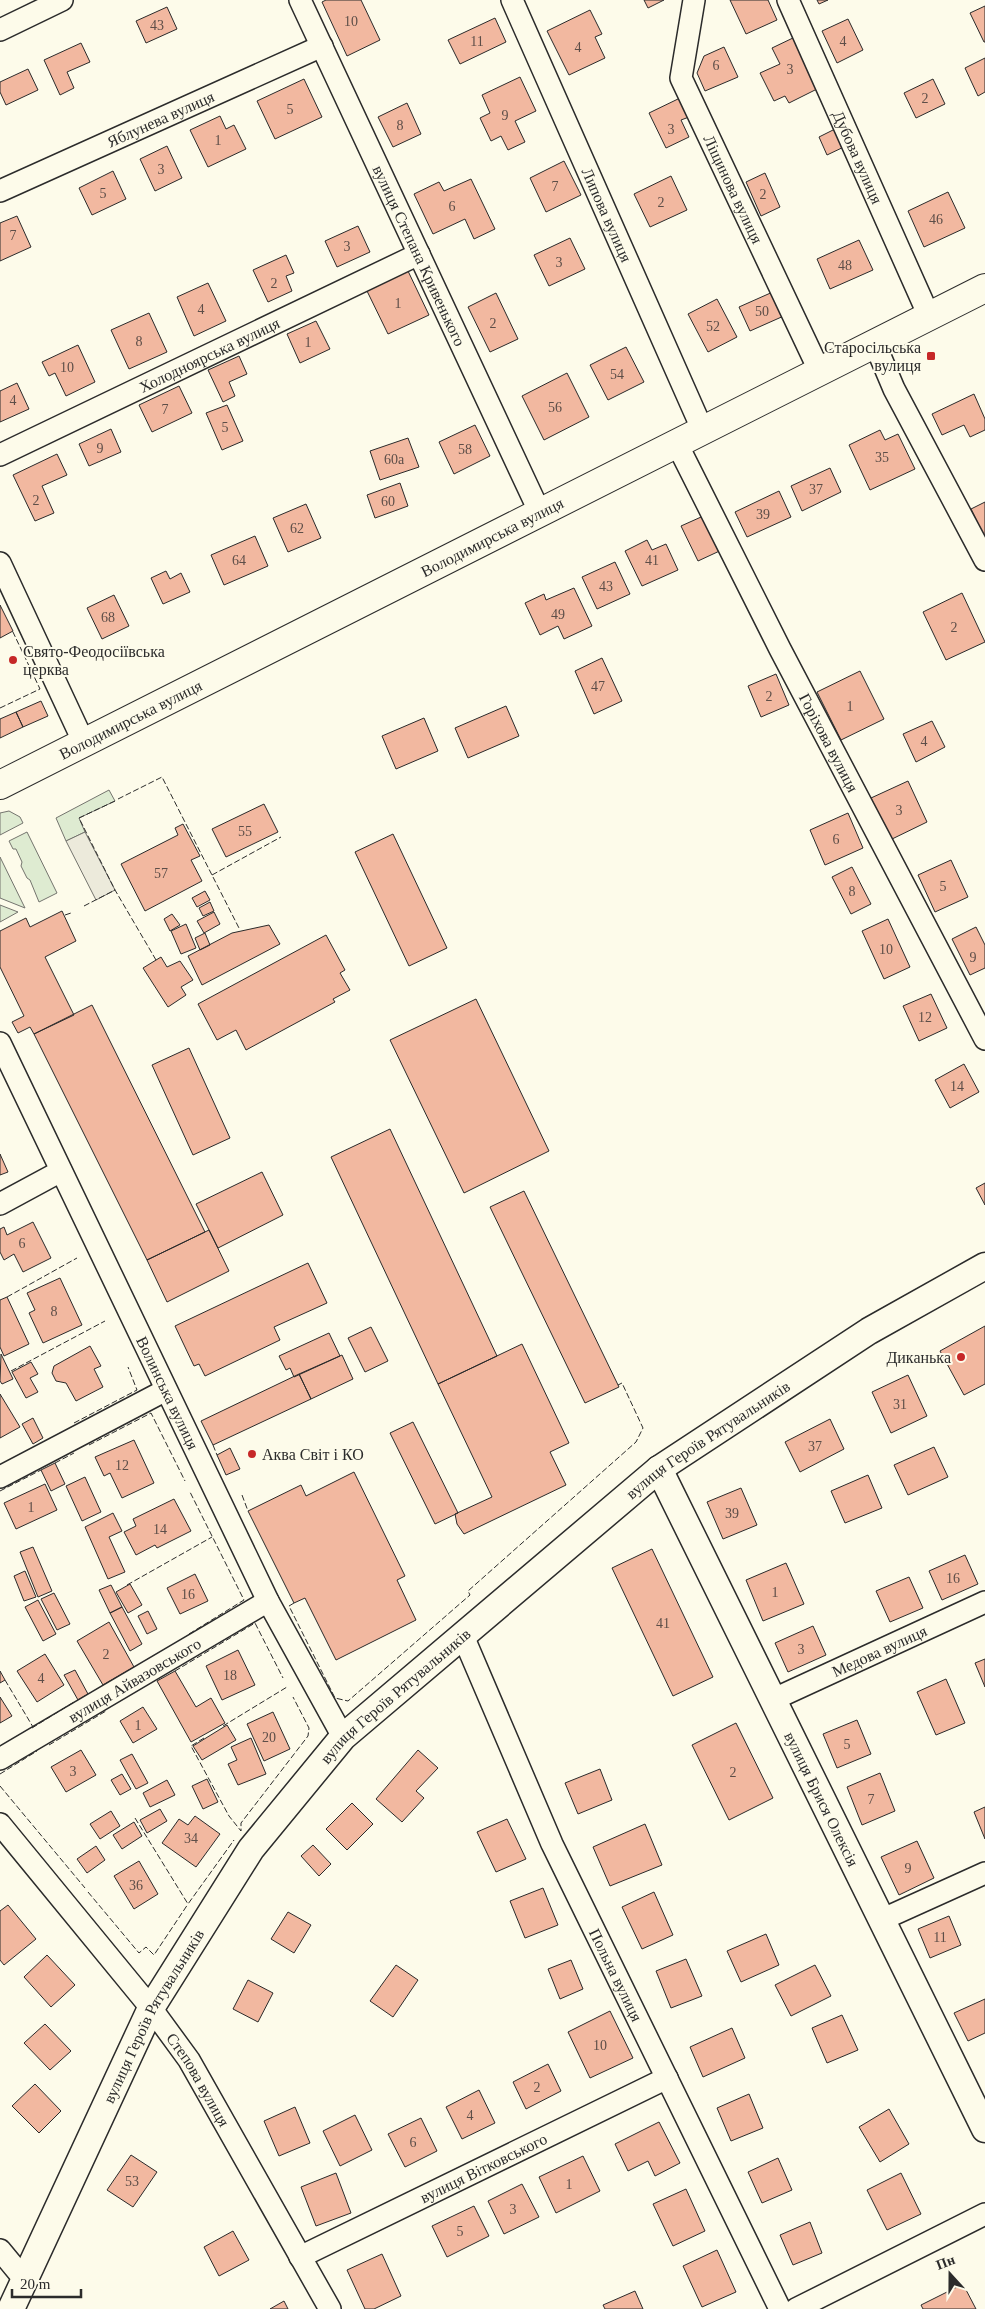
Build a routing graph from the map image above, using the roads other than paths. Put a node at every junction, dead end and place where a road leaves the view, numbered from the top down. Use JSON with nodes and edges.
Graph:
{"nodes":[{"id":1,"x":62,"y":0,"type":"edge"},
{"id":2,"x":300,"y":0,"type":"edge"},
{"id":3,"x":512,"y":0,"type":"edge"},
{"id":4,"x":694,"y":0,"type":"edge"},
{"id":5,"x":788,"y":0,"type":"edge"},
{"id":6,"x":0,"y":30,"type":"edge"},
{"id":7,"x":322,"y":46,"type":"junction"},
{"id":8,"x":0,"y":191,"type":"edge"},
{"id":9,"x":419,"y":254,"type":"junction"},
{"id":10,"x":985,"y":288,"type":"edge"},
{"id":11,"x":929,"y":316,"type":"junction"},
{"id":12,"x":875,"y":344,"type":"junction"},
{"id":13,"x":820,"y":372,"type":"junction"},
{"id":14,"x":703,"y":430,"type":"junction"},
{"id":15,"x":677,"y":444,"type":"junction"},
{"id":16,"x":0,"y":455,"type":"edge"},
{"id":17,"x":540,"y":513,"type":"junction"},
{"id":18,"x":985,"y":560,"type":"edge"},
{"id":19,"x":0,"y":563,"type":"edge"},
{"id":20,"x":84,"y":743,"type":"junction"},
{"id":21,"x":0,"y":785,"type":"edge"},
{"id":22,"x":985,"y":1039,"type":"edge"},
{"id":23,"x":0,"y":1043,"type":"edge"},
{"id":24,"x":61,"y":1171,"type":"junction"},
{"id":25,"x":0,"y":1204,"type":"edge"},
{"id":26,"x":985,"y":1266,"type":"edge"},
{"id":27,"x":166,"y":1390,"type":"junction"},
{"id":28,"x":659,"y":1468,"type":"junction"},
{"id":29,"x":0,"y":1477,"type":"edge"},
{"id":30,"x":268,"y":1601,"type":"junction"},
{"id":31,"x":985,"y":1602,"type":"edge"},
{"id":32,"x":463,"y":1636,"type":"junction"},
{"id":33,"x":772,"y":1700,"type":"junction"},
{"id":34,"x":344,"y":1737,"type":"junction"},
{"id":35,"x":0,"y":1759,"type":"edge"},
{"id":36,"x":0,"y":1824,"type":"edge"},
{"id":37,"x":985,"y":1873,"type":"edge"},
{"id":38,"x":881,"y":1920,"type":"junction"},
{"id":39,"x":151,"y":2008,"type":"junction"},
{"id":40,"x":667,"y":2078,"type":"junction"},
{"id":41,"x":985,"y":2129,"type":"edge"},
{"id":42,"x":985,"y":2214,"type":"edge"},
{"id":43,"x":0,"y":2250,"type":"edge"},
{"id":44,"x":300,"y":2257,"type":"junction"},
{"id":45,"x":24,"y":2280,"type":"junction"},
{"id":46,"x":11,"y":2309,"type":"edge"},
{"id":47,"x":330,"y":2309,"type":"edge"},
{"id":48,"x":780,"y":2309,"type":"edge"},
{"id":49,"x":796,"y":2309,"type":"edge"}],
"edges":[{"from":1,"to":6,"type":"street"},
{"from":2,"to":7,"type":"street","name":"вулиця Степана Кривенького"},
{"from":3,"to":14,"type":"street","name":"Липова вулиця"},
{"from":4,"to":13,"type":"street","name":"Ліщинова вулиця"},
{"from":5,"to":11,"type":"street","name":"Дубова вулиця"},
{"from":7,"to":8,"type":"street","name":"Яблунева вулиця"},
{"from":7,"to":9,"type":"street","name":"вулиця Степана Кривенького"},
{"from":9,"to":16,"type":"street","name":"Холодноярська вулиця"},
{"from":9,"to":17,"type":"street","name":"вулиця Степана Кривенького"},
{"from":10,"to":11,"type":"main road","name":"Володимирська вулиця"},
{"from":11,"to":12,"type":"main road","name":"Володимирська вулиця"},
{"from":12,"to":13,"type":"main road","name":"Володимирська вулиця"},
{"from":12,"to":18,"type":"street"},
{"from":13,"to":14,"type":"main road","name":"Володимирська вулиця"},
{"from":14,"to":15,"type":"main road","name":"Володимирська вулиця"},
{"from":15,"to":17,"type":"main road","name":"Володимирська вулиця"},
{"from":15,"to":22,"type":"street","name":"Горіхова вулиця"},
{"from":17,"to":20,"type":"main road","name":"Володимирська вулиця"},
{"from":19,"to":20,"type":"street"},
{"from":20,"to":21,"type":"main road","name":"Володимирська вулиця"},
{"from":23,"to":24,"type":"street","name":"Волинська вулиця"},
{"from":24,"to":25,"type":"street"},
{"from":24,"to":27,"type":"street","name":"Волинська вулиця"},
{"from":26,"to":28,"type":"street","name":"вулиця Героїв Рятувальників"},
{"from":27,"to":29,"type":"street"},
{"from":27,"to":30,"type":"street","name":"Волинська вулиця"},
{"from":28,"to":32,"type":"street","name":"вулиця Героїв Рятувальників"},
{"from":28,"to":33,"type":"street","name":"вулиця Брися Олексія"},
{"from":30,"to":34,"type":"street","name":"Волинська вулиця"},
{"from":30,"to":35,"type":"street","name":"вулиця Айвазовського"},
{"from":31,"to":33,"type":"street","name":"Медова вулиця"},
{"from":32,"to":34,"type":"street","name":"вулиця Героїв Рятувальників"},
{"from":32,"to":40,"type":"street","name":"Польна вулиця"},
{"from":33,"to":38,"type":"street","name":"вулиця Брися Олексія"},
{"from":34,"to":39,"type":"street","name":"вулиця Героїв Рятувальників"},
{"from":36,"to":39,"type":"street","name":"Степова вулиця"},
{"from":37,"to":38,"type":"street"},
{"from":38,"to":41,"type":"street","name":"вулиця Брися Олексія"},
{"from":39,"to":44,"type":"street","name":"Степова вулиця"},
{"from":39,"to":45,"type":"street","name":"вулиця Героїв Рятувальників"},
{"from":40,"to":44,"type":"street","name":"вулиця Вітковського"},
{"from":40,"to":48,"type":"street","name":"Польна вулиця"},
{"from":42,"to":49,"type":"street"},
{"from":43,"to":45,"type":"street"},
{"from":44,"to":47,"type":"street","name":"Степова вулиця"},
{"from":45,"to":46,"type":"street","name":"вулиця Героїв Рятувальників"}]}
